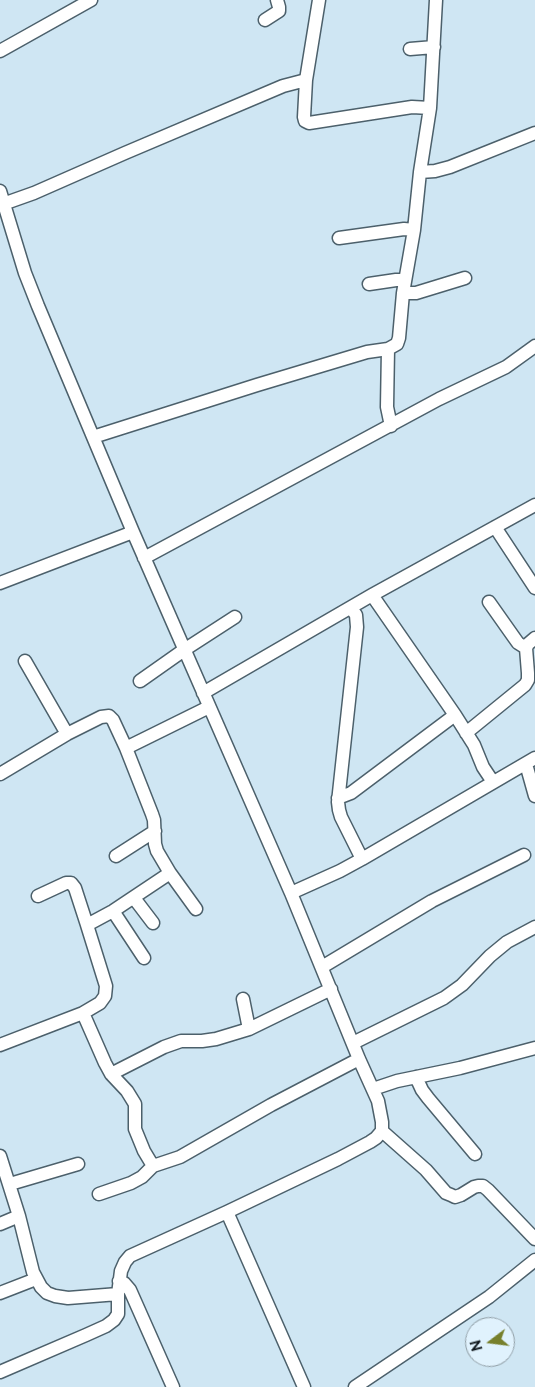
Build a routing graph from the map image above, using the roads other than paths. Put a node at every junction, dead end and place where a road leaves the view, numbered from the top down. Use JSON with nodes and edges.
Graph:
{"nodes":[{"id":1,"x":91,"y":0,"type":"edge"},
{"id":2,"x":277,"y":0,"type":"edge"},
{"id":3,"x":319,"y":0,"type":"edge"},
{"id":4,"x":436,"y":0,"type":"edge"},
{"id":5,"x":265,"y":20,"type":"dead end"},
{"id":6,"x":434,"y":47,"type":"junction"},
{"id":7,"x":410,"y":49,"type":"dead end"},
{"id":8,"x":0,"y":51,"type":"edge"},
{"id":9,"x":306,"y":80,"type":"junction"},
{"id":10,"x":430,"y":108,"type":"junction"},
{"id":11,"x":535,"y":133,"type":"edge"},
{"id":12,"x":420,"y":172,"type":"junction"},
{"id":13,"x":0,"y":191,"type":"edge"},
{"id":14,"x":4,"y":204,"type":"junction"},
{"id":15,"x":414,"y":230,"type":"junction"},
{"id":16,"x":339,"y":238,"type":"dead end"},
{"id":17,"x":465,"y":278,"type":"dead end"},
{"id":18,"x":405,"y":280,"type":"junction"},
{"id":19,"x":369,"y":284,"type":"dead end"},
{"id":20,"x":403,"y":293,"type":"junction"},
{"id":21,"x":535,"y":346,"type":"edge"},
{"id":22,"x":388,"y":349,"type":"junction"},
{"id":23,"x":391,"y":426,"type":"junction"},
{"id":24,"x":92,"y":437,"type":"junction"},
{"id":25,"x":535,"y":505,"type":"edge"},
{"id":26,"x":495,"y":527,"type":"junction"},
{"id":27,"x":132,"y":532,"type":"junction"},
{"id":28,"x":144,"y":558,"type":"junction"},
{"id":29,"x":0,"y":583,"type":"edge"},
{"id":30,"x":535,"y":588,"type":"edge"},
{"id":31,"x":372,"y":596,"type":"junction"},
{"id":32,"x":489,"y":602,"type":"dead end"},
{"id":33,"x":351,"y":608,"type":"junction"},
{"id":34,"x":235,"y":617,"type":"dead end"},
{"id":35,"x":531,"y":643,"type":"edge"},
{"id":36,"x":184,"y":650,"type":"junction"},
{"id":37,"x":25,"y":661,"type":"dead end"},
{"id":38,"x":140,"y":681,"type":"dead end"},
{"id":39,"x":203,"y":693,"type":"junction"},
{"id":40,"x":209,"y":707,"type":"junction"},
{"id":41,"x":455,"y":715,"type":"junction"},
{"id":42,"x":466,"y":732,"type":"junction"},
{"id":43,"x":67,"y":734,"type":"junction"},
{"id":44,"x":126,"y":748,"type":"junction"},
{"id":45,"x":530,"y":761,"type":"edge"},
{"id":46,"x":0,"y":774,"type":"edge"},
{"id":47,"x":493,"y":782,"type":"junction"},
{"id":48,"x":535,"y":796,"type":"edge"},
{"id":49,"x":338,"y":798,"type":"junction"},
{"id":50,"x":155,"y":831,"type":"junction"},
{"id":51,"x":524,"y":855,"type":"dead end"},
{"id":52,"x":116,"y":856,"type":"dead end"},
{"id":53,"x":362,"y":858,"type":"junction"},
{"id":54,"x":170,"y":873,"type":"junction"},
{"id":55,"x":291,"y":893,"type":"junction"},
{"id":56,"x":38,"y":896,"type":"dead end"},
{"id":57,"x":134,"y":898,"type":"junction"},
{"id":58,"x":196,"y":909,"type":"dead end"},
{"id":59,"x":113,"y":911,"type":"junction"},
{"id":60,"x":153,"y":923,"type":"dead end"},
{"id":61,"x":87,"y":925,"type":"junction"},
{"id":62,"x":535,"y":927,"type":"edge"},
{"id":63,"x":144,"y":958,"type":"dead end"},
{"id":64,"x":322,"y":967,"type":"junction"},
{"id":65,"x":332,"y":990,"type":"junction"},
{"id":66,"x":243,"y":999,"type":"dead end"},
{"id":67,"x":83,"y":1013,"type":"junction"},
{"id":68,"x":249,"y":1029,"type":"junction"},
{"id":69,"x":353,"y":1042,"type":"junction"},
{"id":70,"x":0,"y":1046,"type":"edge"},
{"id":71,"x":535,"y":1048,"type":"edge"},
{"id":72,"x":359,"y":1059,"type":"junction"},
{"id":73,"x":112,"y":1074,"type":"junction"},
{"id":74,"x":416,"y":1076,"type":"junction"},
{"id":75,"x":373,"y":1089,"type":"junction"},
{"id":76,"x":382,"y":1131,"type":"junction"},
{"id":77,"x":475,"y":1154,"type":"dead end"},
{"id":78,"x":0,"y":1156,"type":"edge"},
{"id":79,"x":78,"y":1164,"type":"dead end"},
{"id":80,"x":154,"y":1166,"type":"junction"},
{"id":81,"x":10,"y":1184,"type":"junction"},
{"id":82,"x":99,"y":1194,"type":"dead end"},
{"id":83,"x":226,"y":1212,"type":"junction"},
{"id":84,"x":20,"y":1216,"type":"junction"},
{"id":85,"x":0,"y":1224,"type":"edge"},
{"id":86,"x":535,"y":1239,"type":"edge"},
{"id":87,"x":535,"y":1260,"type":"edge"},
{"id":88,"x":36,"y":1279,"type":"junction"},
{"id":89,"x":119,"y":1281,"type":"junction"},
{"id":90,"x":0,"y":1293,"type":"edge"},
{"id":91,"x":118,"y":1294,"type":"junction"},
{"id":92,"x":140,"y":1311,"type":"junction"},
{"id":93,"x":114,"y":1320,"type":"junction"},
{"id":94,"x":0,"y":1372,"type":"edge"},
{"id":95,"x":173,"y":1387,"type":"edge"},
{"id":96,"x":304,"y":1387,"type":"edge"},
{"id":97,"x":355,"y":1387,"type":"edge"}],
"edges":[{"from":1,"to":8,"type":"street"},
{"from":2,"to":5,"type":"street"},
{"from":3,"to":9,"type":"street"},
{"from":4,"to":6,"type":"street"},
{"from":6,"to":7,"type":"street"},
{"from":6,"to":10,"type":"street"},
{"from":9,"to":10,"type":"street"},
{"from":9,"to":14,"type":"street"},
{"from":10,"to":12,"type":"street"},
{"from":11,"to":12,"type":"street"},
{"from":12,"to":15,"type":"street"},
{"from":13,"to":14,"type":"street"},
{"from":14,"to":24,"type":"street"},
{"from":15,"to":16,"type":"street"},
{"from":15,"to":18,"type":"street"},
{"from":17,"to":20,"type":"street"},
{"from":18,"to":19,"type":"street"},
{"from":18,"to":20,"type":"street"},
{"from":20,"to":22,"type":"street"},
{"from":21,"to":23,"type":"street"},
{"from":22,"to":23,"type":"street"},
{"from":22,"to":24,"type":"street"},
{"from":23,"to":28,"type":"street"},
{"from":24,"to":27,"type":"street"},
{"from":25,"to":26,"type":"street"},
{"from":26,"to":30,"type":"street"},
{"from":26,"to":31,"type":"street"},
{"from":27,"to":28,"type":"street"},
{"from":27,"to":29,"type":"street"},
{"from":28,"to":36,"type":"street"},
{"from":31,"to":33,"type":"street"},
{"from":31,"to":41,"type":"street"},
{"from":32,"to":35,"type":"street"},
{"from":33,"to":39,"type":"street"},
{"from":33,"to":49,"type":"street"},
{"from":34,"to":36,"type":"street"},
{"from":35,"to":42,"type":"street"},
{"from":36,"to":38,"type":"street"},
{"from":36,"to":39,"type":"street"},
{"from":37,"to":43,"type":"street"},
{"from":39,"to":40,"type":"street"},
{"from":40,"to":44,"type":"street"},
{"from":40,"to":55,"type":"street"},
{"from":41,"to":42,"type":"street"},
{"from":41,"to":49,"type":"street"},
{"from":42,"to":47,"type":"street"},
{"from":43,"to":44,"type":"street"},
{"from":43,"to":46,"type":"street"},
{"from":44,"to":50,"type":"street"},
{"from":45,"to":47,"type":"street"},
{"from":45,"to":48,"type":"street"},
{"from":47,"to":53,"type":"street"},
{"from":49,"to":53,"type":"street"},
{"from":50,"to":52,"type":"street"},
{"from":50,"to":54,"type":"street"},
{"from":51,"to":64,"type":"street"},
{"from":53,"to":55,"type":"street"},
{"from":54,"to":57,"type":"street"},
{"from":54,"to":58,"type":"street"},
{"from":55,"to":64,"type":"street"},
{"from":56,"to":61,"type":"street"},
{"from":57,"to":59,"type":"street"},
{"from":57,"to":60,"type":"street"},
{"from":59,"to":61,"type":"street"},
{"from":59,"to":63,"type":"street"},
{"from":61,"to":67,"type":"street"},
{"from":62,"to":69,"type":"street"},
{"from":64,"to":65,"type":"street"},
{"from":65,"to":68,"type":"street"},
{"from":65,"to":69,"type":"street"},
{"from":66,"to":68,"type":"street"},
{"from":67,"to":70,"type":"street"},
{"from":67,"to":73,"type":"street"},
{"from":68,"to":73,"type":"street"},
{"from":69,"to":72,"type":"street"},
{"from":71,"to":74,"type":"street"},
{"from":72,"to":75,"type":"street"},
{"from":72,"to":80,"type":"street"},
{"from":73,"to":80,"type":"street"},
{"from":74,"to":75,"type":"street"},
{"from":74,"to":77,"type":"street"},
{"from":75,"to":76,"type":"street"},
{"from":76,"to":83,"type":"street"},
{"from":76,"to":86,"type":"street"},
{"from":78,"to":81,"type":"street"},
{"from":79,"to":81,"type":"street"},
{"from":80,"to":82,"type":"street"},
{"from":81,"to":84,"type":"street"},
{"from":83,"to":89,"type":"street"},
{"from":83,"to":96,"type":"street"},
{"from":84,"to":85,"type":"street"},
{"from":84,"to":88,"type":"street"},
{"from":87,"to":97,"type":"street"},
{"from":88,"to":90,"type":"street"},
{"from":88,"to":91,"type":"street"},
{"from":89,"to":91,"type":"street"},
{"from":89,"to":92,"type":"street"},
{"from":91,"to":93,"type":"street"},
{"from":92,"to":93,"type":"street"},
{"from":92,"to":95,"type":"street"},
{"from":93,"to":94,"type":"street"}]}
